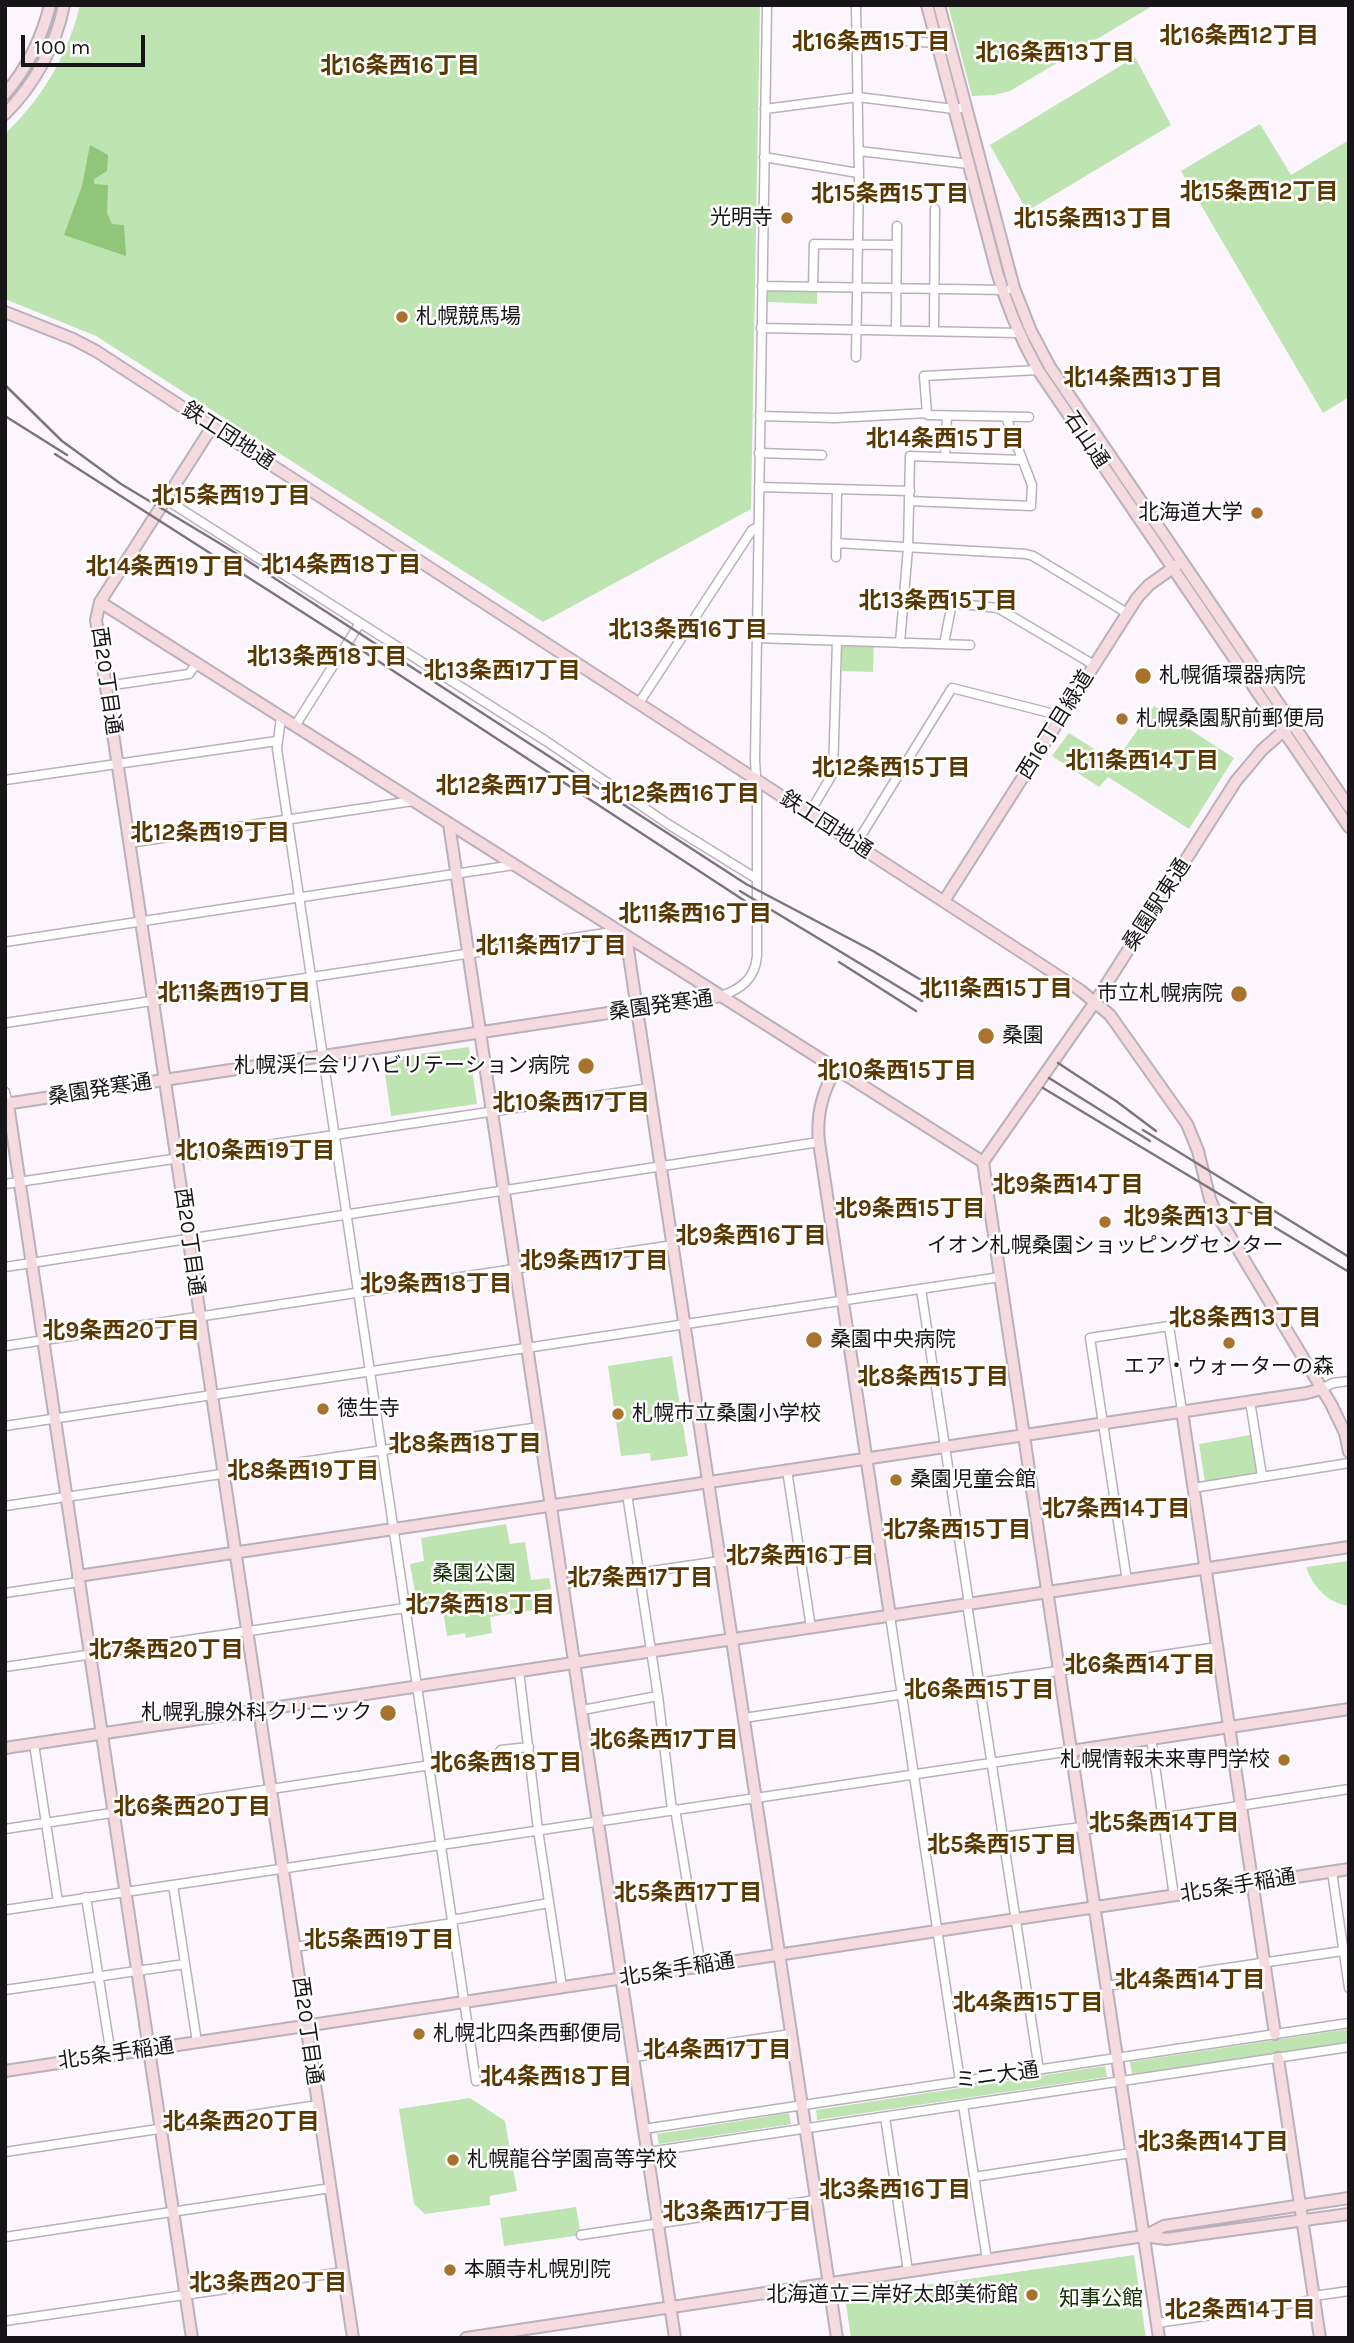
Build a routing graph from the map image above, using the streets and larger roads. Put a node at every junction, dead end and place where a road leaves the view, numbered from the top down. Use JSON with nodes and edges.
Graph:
{"nodes":[{"id":1,"x":50,"y":5,"type":"edge"},
{"id":2,"x":64,"y":5,"type":"edge"},
{"id":3,"x":767,"y":5,"type":"edge"},
{"id":4,"x":856,"y":5,"type":"edge"},
{"id":5,"x":927,"y":5,"type":"edge"},
{"id":6,"x":939,"y":5,"type":"edge"},
{"id":7,"x":856,"y":38,"type":"junction"},
{"id":8,"x":937,"y":43,"type":"junction"},
{"id":9,"x":5,"y":94,"type":"edge"},
{"id":10,"x":858,"y":97,"type":"junction"},
{"id":11,"x":966,"y":107,"type":"junction"},
{"id":12,"x":765,"y":109,"type":"junction"},
{"id":13,"x":954,"y":109,"type":"junction"},
{"id":14,"x":5,"y":114,"type":"edge"},
{"id":15,"x":859,"y":151,"type":"junction"},
{"id":16,"x":764,"y":157,"type":"junction"},
{"id":17,"x":969,"y":164,"type":"junction"},
{"id":18,"x":858,"y":173,"type":"junction"},
{"id":19,"x":936,"y":209,"type":"dead end"},
{"id":20,"x":897,"y":226,"type":"dead end"},
{"id":21,"x":859,"y":244,"type":"junction"},
{"id":22,"x":896,"y":245,"type":"junction"},
{"id":23,"x":762,"y":286,"type":"junction"},
{"id":24,"x":813,"y":287,"type":"junction"},
{"id":25,"x":858,"y":288,"type":"junction"},
{"id":26,"x":897,"y":289,"type":"junction"},
{"id":27,"x":1008,"y":289,"type":"junction"},
{"id":28,"x":935,"y":290,"type":"junction"},
{"id":29,"x":5,"y":312,"type":"edge"},
{"id":30,"x":761,"y":328,"type":"junction"},
{"id":31,"x":857,"y":330,"type":"junction"},
{"id":32,"x":896,"y":331,"type":"junction"},
{"id":33,"x":934,"y":331,"type":"junction"},
{"id":34,"x":1019,"y":333,"type":"junction"},
{"id":35,"x":856,"y":357,"type":"dead end"},
{"id":36,"x":1038,"y":370,"type":"junction"},
{"id":37,"x":927,"y":413,"type":"junction"},
{"id":38,"x":760,"y":416,"type":"junction"},
{"id":39,"x":947,"y":416,"type":"junction"},
{"id":40,"x":1006,"y":417,"type":"junction"},
{"id":41,"x":1029,"y":417,"type":"dead end"},
{"id":42,"x":212,"y":426,"type":"junction"},
{"id":43,"x":759,"y":453,"type":"junction"},
{"id":44,"x":822,"y":455,"type":"dead end"},
{"id":45,"x":945,"y":457,"type":"junction"},
{"id":46,"x":1022,"y":460,"type":"junction"},
{"id":47,"x":759,"y":487,"type":"junction"},
{"id":48,"x":837,"y":489,"type":"junction"},
{"id":49,"x":910,"y":491,"type":"junction"},
{"id":50,"x":165,"y":499,"type":"junction"},
{"id":51,"x":909,"y":501,"type":"junction"},
{"id":52,"x":758,"y":527,"type":"junction"},
{"id":53,"x":836,"y":543,"type":"junction"},
{"id":54,"x":908,"y":548,"type":"junction"},
{"id":55,"x":836,"y":557,"type":"dead end"},
{"id":56,"x":1177,"y":564,"type":"junction"},
{"id":57,"x":100,"y":602,"type":"junction"},
{"id":58,"x":1127,"y":612,"type":"junction"},
{"id":59,"x":360,"y":623,"type":"junction"},
{"id":60,"x":756,"y":638,"type":"junction"},
{"id":61,"x":837,"y":641,"type":"junction"},
{"id":62,"x":900,"y":643,"type":"junction"},
{"id":63,"x":944,"y":645,"type":"junction"},
{"id":64,"x":970,"y":645,"type":"dead end"},
{"id":65,"x":196,"y":664,"type":"junction"},
{"id":66,"x":1094,"y":666,"type":"junction"},
{"id":67,"x":106,"y":686,"type":"junction"},
{"id":68,"x":639,"y":703,"type":"junction"},
{"id":69,"x":1062,"y":716,"type":"junction"},
{"id":70,"x":281,"y":717,"type":"junction"},
{"id":71,"x":295,"y":726,"type":"junction"},
{"id":72,"x":1288,"y":728,"type":"junction"},
{"id":73,"x":277,"y":741,"type":"junction"},
{"id":74,"x":117,"y":763,"type":"junction"},
{"id":75,"x":756,"y":779,"type":"junction"},
{"id":76,"x":5,"y":780,"type":"edge"},
{"id":77,"x":413,"y":801,"type":"junction"},
{"id":78,"x":1349,"y":807,"type":"edge"},
{"id":79,"x":809,"y":814,"type":"junction"},
{"id":80,"x":287,"y":821,"type":"junction"},
{"id":81,"x":449,"y":824,"type":"junction"},
{"id":82,"x":1349,"y":827,"type":"edge"},
{"id":83,"x":129,"y":843,"type":"junction"},
{"id":84,"x":856,"y":844,"type":"junction"},
{"id":85,"x":514,"y":865,"type":"junction"},
{"id":86,"x":457,"y":874,"type":"junction"},
{"id":87,"x":757,"y":879,"type":"junction"},
{"id":88,"x":298,"y":899,"type":"junction"},
{"id":89,"x":944,"y":901,"type":"junction"},
{"id":90,"x":141,"y":922,"type":"junction"},
{"id":91,"x":623,"y":934,"type":"junction"},
{"id":92,"x":5,"y":942,"type":"edge"},
{"id":93,"x":469,"y":955,"type":"junction"},
{"id":94,"x":311,"y":977,"type":"junction"},
{"id":95,"x":721,"y":996,"type":"junction"},
{"id":96,"x":153,"y":1001,"type":"junction"},
{"id":97,"x":1096,"y":1002,"type":"junction"},
{"id":98,"x":638,"y":1009,"type":"junction"},
{"id":99,"x":5,"y":1023,"type":"edge"},
{"id":100,"x":480,"y":1033,"type":"junction"},
{"id":101,"x":322,"y":1056,"type":"junction"},
{"id":102,"x":836,"y":1069,"type":"junction"},
{"id":103,"x":165,"y":1080,"type":"junction"},
{"id":104,"x":650,"y":1088,"type":"junction"},
{"id":105,"x":6,"y":1100,"type":"edge"},
{"id":106,"x":492,"y":1112,"type":"junction"},
{"id":107,"x":334,"y":1135,"type":"junction"},
{"id":108,"x":819,"y":1142,"type":"junction"},
{"id":109,"x":177,"y":1159,"type":"junction"},
{"id":110,"x":983,"y":1162,"type":"junction"},
{"id":111,"x":661,"y":1167,"type":"junction"},
{"id":112,"x":19,"y":1182,"type":"junction"},
{"id":113,"x":5,"y":1184,"type":"edge"},
{"id":114,"x":504,"y":1190,"type":"junction"},
{"id":115,"x":346,"y":1214,"type":"junction"},
{"id":116,"x":189,"y":1238,"type":"junction"},
{"id":117,"x":673,"y":1245,"type":"junction"},
{"id":118,"x":31,"y":1263,"type":"junction"},
{"id":119,"x":5,"y":1267,"type":"edge"},
{"id":120,"x":516,"y":1269,"type":"junction"},
{"id":121,"x":1000,"y":1277,"type":"junction"},
{"id":122,"x":921,"y":1289,"type":"junction"},
{"id":123,"x":358,"y":1293,"type":"junction"},
{"id":124,"x":843,"y":1301,"type":"junction"},
{"id":125,"x":200,"y":1317,"type":"junction"},
{"id":126,"x":685,"y":1324,"type":"junction"},
{"id":127,"x":43,"y":1340,"type":"junction"},
{"id":128,"x":5,"y":1346,"type":"edge"},
{"id":129,"x":527,"y":1348,"type":"junction"},
{"id":130,"x":370,"y":1371,"type":"junction"},
{"id":131,"x":1349,"y":1381,"type":"edge"},
{"id":132,"x":1321,"y":1389,"type":"junction"},
{"id":133,"x":212,"y":1395,"type":"junction"},
{"id":134,"x":1250,"y":1401,"type":"junction"},
{"id":135,"x":1182,"y":1411,"type":"junction"},
{"id":136,"x":55,"y":1419,"type":"junction"},
{"id":137,"x":1103,"y":1423,"type":"junction"},
{"id":138,"x":5,"y":1426,"type":"edge"},
{"id":139,"x":539,"y":1427,"type":"junction"},
{"id":140,"x":1024,"y":1435,"type":"junction"},
{"id":141,"x":945,"y":1447,"type":"junction"},
{"id":142,"x":382,"y":1450,"type":"junction"},
{"id":143,"x":1349,"y":1452,"type":"edge"},
{"id":144,"x":866,"y":1459,"type":"junction"},
{"id":145,"x":1349,"y":1463,"type":"edge"},
{"id":146,"x":787,"y":1470,"type":"junction"},
{"id":147,"x":224,"y":1475,"type":"junction"},
{"id":148,"x":1262,"y":1476,"type":"junction"},
{"id":149,"x":709,"y":1482,"type":"junction"},
{"id":150,"x":1193,"y":1488,"type":"junction"},
{"id":151,"x":627,"y":1494,"type":"junction"},
{"id":152,"x":66,"y":1497,"type":"junction"},
{"id":153,"x":5,"y":1506,"type":"edge"},
{"id":154,"x":552,"y":1506,"type":"junction"},
{"id":155,"x":393,"y":1529,"type":"junction"},
{"id":156,"x":1349,"y":1547,"type":"edge"},
{"id":157,"x":880,"y":1548,"type":"junction"},
{"id":158,"x":236,"y":1553,"type":"junction"},
{"id":159,"x":801,"y":1560,"type":"junction"},
{"id":160,"x":720,"y":1561,"type":"junction"},
{"id":161,"x":1205,"y":1569,"type":"junction"},
{"id":162,"x":639,"y":1572,"type":"junction"},
{"id":163,"x":78,"y":1579,"type":"junction"},
{"id":164,"x":1127,"y":1581,"type":"junction"},
{"id":165,"x":563,"y":1584,"type":"junction"},
{"id":166,"x":1047,"y":1592,"type":"junction"},
{"id":167,"x":5,"y":1593,"type":"edge"},
{"id":168,"x":968,"y":1604,"type":"junction"},
{"id":169,"x":405,"y":1608,"type":"junction"},
{"id":170,"x":890,"y":1616,"type":"junction"},
{"id":171,"x":811,"y":1628,"type":"junction"},
{"id":172,"x":248,"y":1632,"type":"junction"},
{"id":173,"x":732,"y":1639,"type":"junction"},
{"id":174,"x":1217,"y":1647,"type":"junction"},
{"id":175,"x":651,"y":1652,"type":"junction"},
{"id":176,"x":90,"y":1656,"type":"junction"},
{"id":177,"x":575,"y":1663,"type":"junction"},
{"id":178,"x":5,"y":1667,"type":"edge"},
{"id":179,"x":519,"y":1671,"type":"junction"},
{"id":180,"x":1059,"y":1671,"type":"junction"},
{"id":181,"x":979,"y":1683,"type":"junction"},
{"id":182,"x":417,"y":1686,"type":"junction"},
{"id":183,"x":902,"y":1695,"type":"junction"},
{"id":184,"x":658,"y":1696,"type":"junction"},
{"id":185,"x":1349,"y":1709,"type":"edge"},
{"id":186,"x":259,"y":1710,"type":"junction"},
{"id":187,"x":582,"y":1710,"type":"junction"},
{"id":188,"x":744,"y":1718,"type":"junction"},
{"id":189,"x":1228,"y":1727,"type":"junction"},
{"id":190,"x":102,"y":1734,"type":"junction"},
{"id":191,"x":1151,"y":1738,"type":"junction"},
{"id":192,"x":34,"y":1744,"type":"junction"},
{"id":193,"x":528,"y":1747,"type":"junction"},
{"id":194,"x":5,"y":1748,"type":"edge"},
{"id":195,"x":1071,"y":1751,"type":"junction"},
{"id":196,"x":991,"y":1762,"type":"junction"},
{"id":197,"x":429,"y":1766,"type":"junction"},
{"id":198,"x":913,"y":1773,"type":"junction"},
{"id":199,"x":271,"y":1789,"type":"junction"},
{"id":200,"x":1349,"y":1789,"type":"edge"},
{"id":201,"x":756,"y":1797,"type":"junction"},
{"id":202,"x":1240,"y":1804,"type":"junction"},
{"id":203,"x":674,"y":1809,"type":"junction"},
{"id":204,"x":113,"y":1813,"type":"junction"},
{"id":205,"x":1163,"y":1817,"type":"junction"},
{"id":206,"x":598,"y":1821,"type":"junction"},
{"id":207,"x":46,"y":1823,"type":"junction"},
{"id":208,"x":1083,"y":1828,"type":"junction"},
{"id":209,"x":5,"y":1829,"type":"edge"},
{"id":210,"x":538,"y":1830,"type":"junction"},
{"id":211,"x":1002,"y":1837,"type":"junction"},
{"id":212,"x":440,"y":1844,"type":"junction"},
{"id":213,"x":283,"y":1868,"type":"junction"},
{"id":214,"x":1349,"y":1870,"type":"edge"},
{"id":215,"x":1332,"y":1872,"type":"junction"},
{"id":216,"x":1252,"y":1884,"type":"junction"},
{"id":217,"x":173,"y":1885,"type":"junction"},
{"id":218,"x":125,"y":1892,"type":"junction"},
{"id":219,"x":1174,"y":1896,"type":"junction"},
{"id":220,"x":86,"y":1897,"type":"junction"},
{"id":221,"x":58,"y":1902,"type":"junction"},
{"id":222,"x":549,"y":1903,"type":"junction"},
{"id":223,"x":1094,"y":1908,"type":"junction"},
{"id":224,"x":5,"y":1910,"type":"edge"},
{"id":225,"x":1014,"y":1919,"type":"junction"},
{"id":226,"x":452,"y":1922,"type":"junction"},
{"id":227,"x":937,"y":1931,"type":"junction"},
{"id":228,"x":295,"y":1947,"type":"junction"},
{"id":229,"x":1346,"y":1951,"type":"edge"},
{"id":230,"x":780,"y":1955,"type":"junction"},
{"id":231,"x":1264,"y":1963,"type":"junction"},
{"id":232,"x":185,"y":1964,"type":"junction"},
{"id":233,"x":701,"y":1967,"type":"junction"},
{"id":234,"x":137,"y":1971,"type":"junction"},
{"id":235,"x":98,"y":1976,"type":"junction"},
{"id":236,"x":622,"y":1979,"type":"junction"},
{"id":237,"x":1106,"y":1986,"type":"junction"},
{"id":238,"x":562,"y":1987,"type":"junction"},
{"id":239,"x":1349,"y":1988,"type":"edge"},
{"id":240,"x":5,"y":1990,"type":"edge"},
{"id":241,"x":465,"y":2002,"type":"junction"},
{"id":242,"x":1349,"y":2023,"type":"edge"},
{"id":243,"x":307,"y":2026,"type":"junction"},
{"id":244,"x":791,"y":2034,"type":"junction"},
{"id":245,"x":1275,"y":2034,"type":"junction"},
{"id":246,"x":197,"y":2042,"type":"junction"},
{"id":247,"x":1349,"y":2047,"type":"edge"},
{"id":248,"x":149,"y":2049,"type":"junction"},
{"id":249,"x":111,"y":2055,"type":"junction"},
{"id":250,"x":634,"y":2057,"type":"junction"},
{"id":251,"x":1117,"y":2058,"type":"junction"},
{"id":252,"x":1278,"y":2058,"type":"junction"},
{"id":253,"x":1039,"y":2070,"type":"junction"},
{"id":254,"x":5,"y":2071,"type":"edge"},
{"id":255,"x":476,"y":2081,"type":"dead end"},
{"id":256,"x":960,"y":2081,"type":"junction"},
{"id":257,"x":1121,"y":2082,"type":"junction"},
{"id":258,"x":318,"y":2105,"type":"junction"},
{"id":259,"x":802,"y":2105,"type":"junction"},
{"id":260,"x":963,"y":2105,"type":"junction"},
{"id":261,"x":886,"y":2117,"type":"junction"},
{"id":262,"x":161,"y":2128,"type":"junction"},
{"id":263,"x":644,"y":2129,"type":"junction"},
{"id":264,"x":806,"y":2129,"type":"junction"},
{"id":265,"x":5,"y":2152,"type":"edge"},
{"id":266,"x":648,"y":2152,"type":"junction"},
{"id":267,"x":1131,"y":2153,"type":"junction"},
{"id":268,"x":974,"y":2176,"type":"junction"},
{"id":269,"x":331,"y":2188,"type":"junction"},
{"id":270,"x":1349,"y":2198,"type":"edge"},
{"id":271,"x":816,"y":2200,"type":"junction"},
{"id":272,"x":1300,"y":2205,"type":"junction"},
{"id":273,"x":173,"y":2212,"type":"junction"},
{"id":274,"x":1349,"y":2214,"type":"edge"},
{"id":275,"x":1302,"y":2221,"type":"junction"},
{"id":276,"x":659,"y":2224,"type":"junction"},
{"id":277,"x":581,"y":2235,"type":"dead end"},
{"id":278,"x":1144,"y":2236,"type":"junction"},
{"id":279,"x":5,"y":2237,"type":"edge"},
{"id":280,"x":986,"y":2260,"type":"junction"},
{"id":281,"x":343,"y":2272,"type":"junction"},
{"id":282,"x":908,"y":2272,"type":"junction"},
{"id":283,"x":829,"y":2283,"type":"junction"},
{"id":284,"x":1349,"y":2291,"type":"edge"},
{"id":285,"x":186,"y":2295,"type":"junction"},
{"id":286,"x":1314,"y":2298,"type":"junction"},
{"id":287,"x":671,"y":2307,"type":"junction"},
{"id":288,"x":5,"y":2322,"type":"edge"},
{"id":289,"x":1157,"y":2323,"type":"junction"},
{"id":290,"x":514,"y":2334,"type":"edge"},
{"id":291,"x":192,"y":2338,"type":"edge"},
{"id":292,"x":353,"y":2338,"type":"edge"},
{"id":293,"x":467,"y":2338,"type":"edge"},
{"id":294,"x":676,"y":2338,"type":"edge"},
{"id":295,"x":837,"y":2338,"type":"edge"},
{"id":296,"x":1159,"y":2338,"type":"edge"},
{"id":297,"x":1320,"y":2338,"type":"edge"}],
"edges":[{"from":1,"to":9,"type":"street"},
{"from":2,"to":14,"type":"street"},
{"from":3,"to":12,"type":"street"},
{"from":4,"to":7,"type":"street"},
{"from":5,"to":8,"type":"street","name":"石山通"},
{"from":6,"to":11,"type":"street","name":"石山通"},
{"from":7,"to":8,"type":"street"},
{"from":7,"to":10,"type":"street"},
{"from":8,"to":13,"type":"street","name":"石山通"},
{"from":10,"to":12,"type":"street"},
{"from":10,"to":13,"type":"street"},
{"from":10,"to":15,"type":"street"},
{"from":11,"to":13,"type":"street"},
{"from":11,"to":27,"type":"street","name":"石山通"},
{"from":12,"to":16,"type":"street"},
{"from":13,"to":17,"type":"street","name":"石山通"},
{"from":15,"to":17,"type":"street"},
{"from":15,"to":18,"type":"street"},
{"from":16,"to":18,"type":"street"},
{"from":16,"to":23,"type":"street"},
{"from":17,"to":27,"type":"street","name":"石山通"},
{"from":18,"to":21,"type":"street"},
{"from":19,"to":28,"type":"street"},
{"from":20,"to":22,"type":"street"},
{"from":21,"to":22,"type":"street"},
{"from":21,"to":24,"type":"street"},
{"from":21,"to":25,"type":"street"},
{"from":22,"to":26,"type":"street"},
{"from":23,"to":24,"type":"street"},
{"from":23,"to":30,"type":"street"},
{"from":24,"to":25,"type":"street"},
{"from":25,"to":26,"type":"street"},
{"from":25,"to":31,"type":"street"},
{"from":26,"to":28,"type":"street"},
{"from":26,"to":32,"type":"street"},
{"from":27,"to":28,"type":"street"},
{"from":27,"to":34,"type":"street","name":"石山通"},
{"from":27,"to":56,"type":"street","name":"石山通"},
{"from":28,"to":33,"type":"street"},
{"from":29,"to":42,"type":"street","name":"鉄工団地通"},
{"from":30,"to":31,"type":"street"},
{"from":30,"to":38,"type":"street"},
{"from":31,"to":32,"type":"street"},
{"from":31,"to":35,"type":"street"},
{"from":32,"to":33,"type":"street"},
{"from":33,"to":34,"type":"street"},
{"from":34,"to":36,"type":"street","name":"石山通"},
{"from":36,"to":37,"type":"street"},
{"from":36,"to":56,"type":"street","name":"石山通"},
{"from":37,"to":38,"type":"street"},
{"from":37,"to":39,"type":"street"},
{"from":38,"to":43,"type":"street"},
{"from":39,"to":40,"type":"street"},
{"from":39,"to":45,"type":"street"},
{"from":40,"to":41,"type":"street"},
{"from":40,"to":46,"type":"street"},
{"from":42,"to":50,"type":"street","name":"西20丁目通"},
{"from":42,"to":68,"type":"street","name":"鉄工団地通"},
{"from":43,"to":44,"type":"street"},
{"from":43,"to":47,"type":"street"},
{"from":45,"to":46,"type":"street"},
{"from":45,"to":49,"type":"street"},
{"from":46,"to":51,"type":"street"},
{"from":47,"to":48,"type":"street"},
{"from":47,"to":52,"type":"street"},
{"from":48,"to":49,"type":"street"},
{"from":48,"to":53,"type":"street"},
{"from":49,"to":51,"type":"street"},
{"from":50,"to":57,"type":"street","name":"西20丁目通"},
{"from":50,"to":59,"type":"street"},
{"from":51,"to":54,"type":"street"},
{"from":52,"to":60,"type":"street"},
{"from":52,"to":68,"type":"street"},
{"from":53,"to":54,"type":"street"},
{"from":53,"to":55,"type":"street"},
{"from":54,"to":58,"type":"street"},
{"from":54,"to":62,"type":"street"},
{"from":56,"to":58,"type":"street","name":"西16丁目緑道"},
{"from":56,"to":72,"type":"street","name":"石山通"},
{"from":57,"to":65,"type":"street"},
{"from":57,"to":67,"type":"street","name":"西20丁目通"},
{"from":58,"to":66,"type":"street","name":"西16丁目緑道"},
{"from":59,"to":71,"type":"street"},
{"from":59,"to":87,"type":"street"},
{"from":60,"to":61,"type":"street"},
{"from":60,"to":75,"type":"street"},
{"from":61,"to":62,"type":"street"},
{"from":61,"to":79,"type":"street"},
{"from":62,"to":63,"type":"street"},
{"from":63,"to":64,"type":"street"},
{"from":63,"to":66,"type":"street"},
{"from":65,"to":67,"type":"street"},
{"from":65,"to":70,"type":"street"},
{"from":66,"to":69,"type":"street","name":"西16丁目緑道"},
{"from":67,"to":74,"type":"street","name":"西20丁目通"},
{"from":68,"to":75,"type":"street","name":"鉄工団地通"},
{"from":69,"to":84,"type":"street"},
{"from":69,"to":89,"type":"street","name":"西16丁目緑道"},
{"from":70,"to":71,"type":"street"},
{"from":70,"to":73,"type":"street"},
{"from":71,"to":77,"type":"street"},
{"from":72,"to":78,"type":"street","name":"石山通"},
{"from":72,"to":82,"type":"street","name":"石山通"},
{"from":72,"to":97,"type":"street","name":"桑園駅東通"},
{"from":73,"to":74,"type":"street"},
{"from":73,"to":80,"type":"street"},
{"from":74,"to":76,"type":"street"},
{"from":74,"to":83,"type":"street","name":"西20丁目通"},
{"from":75,"to":79,"type":"street","name":"鉄工団地通"},
{"from":75,"to":87,"type":"street"},
{"from":77,"to":80,"type":"street"},
{"from":77,"to":81,"type":"street"},
{"from":79,"to":84,"type":"street","name":"鉄工団地通"},
{"from":80,"to":83,"type":"street"},
{"from":80,"to":88,"type":"street"},
{"from":81,"to":85,"type":"street"},
{"from":81,"to":86,"type":"street"},
{"from":83,"to":90,"type":"street","name":"西20丁目通"},
{"from":84,"to":89,"type":"street","name":"鉄工団地通"},
{"from":85,"to":86,"type":"street"},
{"from":85,"to":91,"type":"street"},
{"from":86,"to":88,"type":"street"},
{"from":86,"to":93,"type":"street"},
{"from":87,"to":95,"type":"street"},
{"from":88,"to":90,"type":"street"},
{"from":88,"to":94,"type":"street"},
{"from":89,"to":97,"type":"street","name":"鉄工団地通"},
{"from":90,"to":92,"type":"street"},
{"from":90,"to":96,"type":"street","name":"西20丁目通"},
{"from":91,"to":93,"type":"street"},
{"from":91,"to":95,"type":"street"},
{"from":91,"to":98,"type":"street"},
{"from":93,"to":94,"type":"street"},
{"from":93,"to":100,"type":"street"},
{"from":94,"to":96,"type":"street"},
{"from":94,"to":101,"type":"street"},
{"from":95,"to":98,"type":"street","name":"桑園発寒通"},
{"from":95,"to":102,"type":"street","name":"桑園発寒通"},
{"from":96,"to":99,"type":"street"},
{"from":96,"to":103,"type":"street","name":"西20丁目通"},
{"from":97,"to":110,"type":"street","name":"桑園駅東通"},
{"from":97,"to":132,"type":"street","name":"鉄工団地通"},
{"from":98,"to":100,"type":"street","name":"桑園発寒通"},
{"from":98,"to":104,"type":"street"},
{"from":100,"to":101,"type":"street","name":"桑園発寒通"},
{"from":100,"to":106,"type":"street"},
{"from":101,"to":103,"type":"street","name":"桑園発寒通"},
{"from":101,"to":107,"type":"street"},
{"from":102,"to":108,"type":"street"},
{"from":102,"to":110,"type":"street","name":"桑園発寒通"},
{"from":103,"to":105,"type":"street","name":"桑園発寒通"},
{"from":103,"to":109,"type":"street","name":"西20丁目通"},
{"from":104,"to":106,"type":"street"},
{"from":104,"to":111,"type":"street"},
{"from":105,"to":112,"type":"street"},
{"from":106,"to":107,"type":"street"},
{"from":106,"to":114,"type":"street"},
{"from":107,"to":109,"type":"street"},
{"from":107,"to":115,"type":"street"},
{"from":108,"to":111,"type":"street"},
{"from":108,"to":124,"type":"street"},
{"from":109,"to":112,"type":"street"},
{"from":109,"to":116,"type":"street","name":"西20丁目通"},
{"from":110,"to":121,"type":"street"},
{"from":111,"to":114,"type":"street"},
{"from":111,"to":117,"type":"street"},
{"from":112,"to":113,"type":"street"},
{"from":112,"to":118,"type":"street"},
{"from":114,"to":115,"type":"street"},
{"from":114,"to":120,"type":"street"},
{"from":115,"to":116,"type":"street"},
{"from":115,"to":123,"type":"street"},
{"from":116,"to":118,"type":"street"},
{"from":116,"to":125,"type":"street","name":"西20丁目通"},
{"from":117,"to":120,"type":"street"},
{"from":117,"to":126,"type":"street"},
{"from":118,"to":119,"type":"street"},
{"from":118,"to":127,"type":"street"},
{"from":120,"to":123,"type":"street"},
{"from":120,"to":129,"type":"street"},
{"from":121,"to":122,"type":"street"},
{"from":121,"to":140,"type":"street"},
{"from":122,"to":124,"type":"street"},
{"from":122,"to":141,"type":"street"},
{"from":123,"to":125,"type":"street"},
{"from":123,"to":130,"type":"street"},
{"from":124,"to":126,"type":"street"},
{"from":124,"to":144,"type":"street"},
{"from":125,"to":127,"type":"street"},
{"from":125,"to":133,"type":"street","name":"西20丁目通"},
{"from":126,"to":129,"type":"street"},
{"from":126,"to":149,"type":"street"},
{"from":127,"to":128,"type":"street"},
{"from":127,"to":136,"type":"street"},
{"from":129,"to":130,"type":"street"},
{"from":129,"to":139,"type":"street"},
{"from":130,"to":133,"type":"street"},
{"from":130,"to":142,"type":"street"},
{"from":131,"to":132,"type":"street"},
{"from":132,"to":134,"type":"street"},
{"from":132,"to":143,"type":"street","name":"鉄工団地通"},
{"from":133,"to":136,"type":"street"},
{"from":133,"to":147,"type":"street","name":"西20丁目通"},
{"from":134,"to":135,"type":"street"},
{"from":134,"to":148,"type":"street"},
{"from":135,"to":137,"type":"street"},
{"from":135,"to":137,"type":"street"},
{"from":135,"to":150,"type":"street"},
{"from":136,"to":138,"type":"street"},
{"from":136,"to":152,"type":"street"},
{"from":137,"to":140,"type":"street"},
{"from":137,"to":164,"type":"street"},
{"from":139,"to":142,"type":"street"},
{"from":139,"to":154,"type":"street"},
{"from":140,"to":141,"type":"street"},
{"from":140,"to":166,"type":"street"},
{"from":141,"to":144,"type":"street"},
{"from":141,"to":168,"type":"street"},
{"from":142,"to":147,"type":"street"},
{"from":142,"to":155,"type":"street"},
{"from":144,"to":146,"type":"street"},
{"from":144,"to":157,"type":"street"},
{"from":145,"to":148,"type":"street"},
{"from":146,"to":149,"type":"street"},
{"from":146,"to":159,"type":"street"},
{"from":147,"to":152,"type":"street"},
{"from":147,"to":158,"type":"street","name":"西20丁目通"},
{"from":148,"to":150,"type":"street"},
{"from":149,"to":151,"type":"street"},
{"from":149,"to":160,"type":"street"},
{"from":150,"to":161,"type":"street"},
{"from":151,"to":154,"type":"street"},
{"from":151,"to":162,"type":"street"},
{"from":152,"to":153,"type":"street"},
{"from":152,"to":163,"type":"street"},
{"from":154,"to":155,"type":"street"},
{"from":154,"to":165,"type":"street"},
{"from":155,"to":158,"type":"street"},
{"from":155,"to":169,"type":"street"},
{"from":156,"to":161,"type":"street"},
{"from":157,"to":159,"type":"street"},
{"from":157,"to":170,"type":"street"},
{"from":158,"to":163,"type":"street"},
{"from":158,"to":172,"type":"street","name":"西20丁目通"},
{"from":159,"to":171,"type":"street"},
{"from":160,"to":162,"type":"street"},
{"from":160,"to":173,"type":"street"},
{"from":161,"to":164,"type":"street"},
{"from":161,"to":174,"type":"street"},
{"from":162,"to":165,"type":"street"},
{"from":162,"to":175,"type":"street"},
{"from":163,"to":167,"type":"street"},
{"from":163,"to":176,"type":"street"},
{"from":164,"to":166,"type":"street"},
{"from":165,"to":177,"type":"street"},
{"from":166,"to":168,"type":"street"},
{"from":166,"to":180,"type":"street"},
{"from":168,"to":170,"type":"street"},
{"from":168,"to":181,"type":"street"},
{"from":169,"to":172,"type":"street"},
{"from":169,"to":182,"type":"street"},
{"from":170,"to":171,"type":"street"},
{"from":170,"to":183,"type":"street"},
{"from":171,"to":173,"type":"street"},
{"from":172,"to":176,"type":"street"},
{"from":172,"to":186,"type":"street","name":"西20丁目通"},
{"from":173,"to":175,"type":"street"},
{"from":173,"to":188,"type":"street"},
{"from":174,"to":180,"type":"street"},
{"from":174,"to":189,"type":"street"},
{"from":175,"to":177,"type":"street"},
{"from":175,"to":184,"type":"street"},
{"from":176,"to":178,"type":"street"},
{"from":176,"to":190,"type":"street"},
{"from":177,"to":179,"type":"street"},
{"from":177,"to":187,"type":"street"},
{"from":179,"to":182,"type":"street"},
{"from":179,"to":193,"type":"street"},
{"from":180,"to":181,"type":"street"},
{"from":180,"to":195,"type":"street"},
{"from":181,"to":183,"type":"street"},
{"from":181,"to":196,"type":"street"},
{"from":182,"to":186,"type":"street"},
{"from":182,"to":197,"type":"street"},
{"from":183,"to":188,"type":"street"},
{"from":183,"to":198,"type":"street"},
{"from":184,"to":187,"type":"street"},
{"from":184,"to":203,"type":"street"},
{"from":185,"to":189,"type":"street"},
{"from":186,"to":190,"type":"street"},
{"from":186,"to":199,"type":"street","name":"西20丁目通"},
{"from":187,"to":206,"type":"street"},
{"from":188,"to":201,"type":"street"},
{"from":189,"to":191,"type":"street"},
{"from":189,"to":202,"type":"street"},
{"from":190,"to":192,"type":"street"},
{"from":190,"to":204,"type":"street"},
{"from":191,"to":195,"type":"street"},
{"from":191,"to":205,"type":"street"},
{"from":192,"to":194,"type":"street"},
{"from":192,"to":207,"type":"street"},
{"from":193,"to":197,"type":"street"},
{"from":193,"to":210,"type":"street"},
{"from":195,"to":196,"type":"street"},
{"from":195,"to":208,"type":"street"},
{"from":196,"to":198,"type":"street"},
{"from":196,"to":211,"type":"street"},
{"from":197,"to":199,"type":"street"},
{"from":197,"to":212,"type":"street"},
{"from":198,"to":201,"type":"street"},
{"from":198,"to":227,"type":"street"},
{"from":199,"to":204,"type":"street"},
{"from":199,"to":213,"type":"street","name":"西20丁目通"},
{"from":200,"to":202,"type":"street"},
{"from":201,"to":203,"type":"street"},
{"from":201,"to":230,"type":"street"},
{"from":202,"to":205,"type":"street"},
{"from":202,"to":216,"type":"street"},
{"from":203,"to":206,"type":"street"},
{"from":203,"to":233,"type":"street"},
{"from":204,"to":207,"type":"street"},
{"from":204,"to":218,"type":"street"},
{"from":205,"to":208,"type":"street"},
{"from":205,"to":219,"type":"street"},
{"from":206,"to":210,"type":"street"},
{"from":206,"to":236,"type":"street"},
{"from":207,"to":209,"type":"street"},
{"from":207,"to":221,"type":"street"},
{"from":208,"to":211,"type":"street"},
{"from":208,"to":223,"type":"street"},
{"from":210,"to":212,"type":"street"},
{"from":210,"to":222,"type":"street"},
{"from":211,"to":225,"type":"street"},
{"from":212,"to":213,"type":"street"},
{"from":212,"to":226,"type":"street"},
{"from":213,"to":217,"type":"street"},
{"from":213,"to":228,"type":"street","name":"西20丁目通"},
{"from":214,"to":215,"type":"street","name":"北5条手稲通"},
{"from":215,"to":216,"type":"street","name":"北5条手稲通"},
{"from":215,"to":229,"type":"street"},
{"from":216,"to":219,"type":"street","name":"北5条手稲通"},
{"from":216,"to":231,"type":"street"},
{"from":217,"to":218,"type":"street"},
{"from":217,"to":232,"type":"street"},
{"from":218,"to":220,"type":"street"},
{"from":218,"to":234,"type":"street"},
{"from":219,"to":223,"type":"street","name":"北5条手稲通"},
{"from":220,"to":221,"type":"street"},
{"from":220,"to":235,"type":"street"},
{"from":221,"to":224,"type":"street"},
{"from":222,"to":226,"type":"street"},
{"from":222,"to":238,"type":"street"},
{"from":223,"to":225,"type":"street","name":"北5条手稲通"},
{"from":223,"to":237,"type":"street"},
{"from":225,"to":227,"type":"street","name":"北5条手稲通"},
{"from":225,"to":253,"type":"street"},
{"from":226,"to":228,"type":"street"},
{"from":226,"to":241,"type":"street"},
{"from":227,"to":230,"type":"street","name":"北5条手稲通"},
{"from":227,"to":256,"type":"street"},
{"from":228,"to":243,"type":"street","name":"西20丁目通"},
{"from":229,"to":231,"type":"street"},
{"from":229,"to":239,"type":"street"},
{"from":230,"to":233,"type":"street","name":"北5条手稲通"},
{"from":230,"to":244,"type":"street"},
{"from":231,"to":237,"type":"street"},
{"from":231,"to":245,"type":"street"},
{"from":232,"to":234,"type":"street"},
{"from":232,"to":246,"type":"street"},
{"from":233,"to":236,"type":"street","name":"北5条手稲通"},
{"from":234,"to":235,"type":"street"},
{"from":234,"to":248,"type":"street"},
{"from":235,"to":240,"type":"street"},
{"from":235,"to":249,"type":"street"},
{"from":236,"to":238,"type":"street","name":"北5条手稲通"},
{"from":236,"to":250,"type":"street"},
{"from":237,"to":251,"type":"street"},
{"from":238,"to":241,"type":"street","name":"北5条手稲通"},
{"from":241,"to":243,"type":"street","name":"北5条手稲通"},
{"from":241,"to":255,"type":"street"},
{"from":242,"to":245,"type":"street","name":"ミニ大通"},
{"from":243,"to":246,"type":"street","name":"北5条手稲通"},
{"from":243,"to":258,"type":"street","name":"西20丁目通"},
{"from":244,"to":250,"type":"street"},
{"from":244,"to":259,"type":"street"},
{"from":245,"to":251,"type":"street","name":"ミニ大通"},
{"from":246,"to":248,"type":"street","name":"北5条手稲通"},
{"from":247,"to":252,"type":"street","name":"ミニ大通"},
{"from":248,"to":249,"type":"street","name":"北5条手稲通"},
{"from":248,"to":262,"type":"street"},
{"from":249,"to":254,"type":"street","name":"北5条手稲通"},
{"from":250,"to":263,"type":"street"},
{"from":251,"to":253,"type":"street","name":"ミニ大通"},
{"from":251,"to":257,"type":"street"},
{"from":252,"to":257,"type":"street","name":"ミニ大通"},
{"from":252,"to":272,"type":"street"},
{"from":253,"to":256,"type":"street","name":"ミニ大通"},
{"from":256,"to":259,"type":"street","name":"ミニ大通"},
{"from":257,"to":260,"type":"street","name":"ミニ大通"},
{"from":257,"to":267,"type":"street"},
{"from":258,"to":262,"type":"street"},
{"from":258,"to":269,"type":"street","name":"西20丁目通"},
{"from":259,"to":263,"type":"street","name":"ミニ大通"},
{"from":259,"to":264,"type":"street"},
{"from":260,"to":261,"type":"street","name":"ミニ大通"},
{"from":260,"to":268,"type":"street"},
{"from":261,"to":264,"type":"street","name":"ミニ大通"},
{"from":261,"to":282,"type":"street"},
{"from":262,"to":265,"type":"street"},
{"from":262,"to":273,"type":"street"},
{"from":263,"to":266,"type":"street"},
{"from":264,"to":266,"type":"street","name":"ミニ大通"},
{"from":264,"to":271,"type":"street"},
{"from":266,"to":276,"type":"street"},
{"from":267,"to":268,"type":"street"},
{"from":267,"to":278,"type":"street"},
{"from":268,"to":280,"type":"street"},
{"from":269,"to":273,"type":"street"},
{"from":269,"to":281,"type":"street","name":"西20丁目通"},
{"from":270,"to":272,"type":"street"},
{"from":271,"to":276,"type":"street"},
{"from":271,"to":283,"type":"street"},
{"from":272,"to":275,"type":"street"},
{"from":272,"to":278,"type":"street"},
{"from":273,"to":279,"type":"street"},
{"from":273,"to":285,"type":"street"},
{"from":274,"to":275,"type":"street"},
{"from":275,"to":278,"type":"street"},
{"from":275,"to":286,"type":"street"},
{"from":276,"to":277,"type":"street"},
{"from":276,"to":287,"type":"street"},
{"from":278,"to":280,"type":"street"},
{"from":278,"to":289,"type":"street"},
{"from":280,"to":282,"type":"street"},
{"from":281,"to":285,"type":"street"},
{"from":281,"to":292,"type":"street","name":"西20丁目通"},
{"from":282,"to":283,"type":"street"},
{"from":283,"to":287,"type":"street"},
{"from":283,"to":295,"type":"street"},
{"from":284,"to":286,"type":"street"},
{"from":285,"to":288,"type":"street"},
{"from":285,"to":291,"type":"street"},
{"from":286,"to":289,"type":"street"},
{"from":286,"to":297,"type":"street"},
{"from":287,"to":290,"type":"street"},
{"from":287,"to":294,"type":"street"},
{"from":289,"to":296,"type":"street"},
{"from":290,"to":293,"type":"street"}]}
